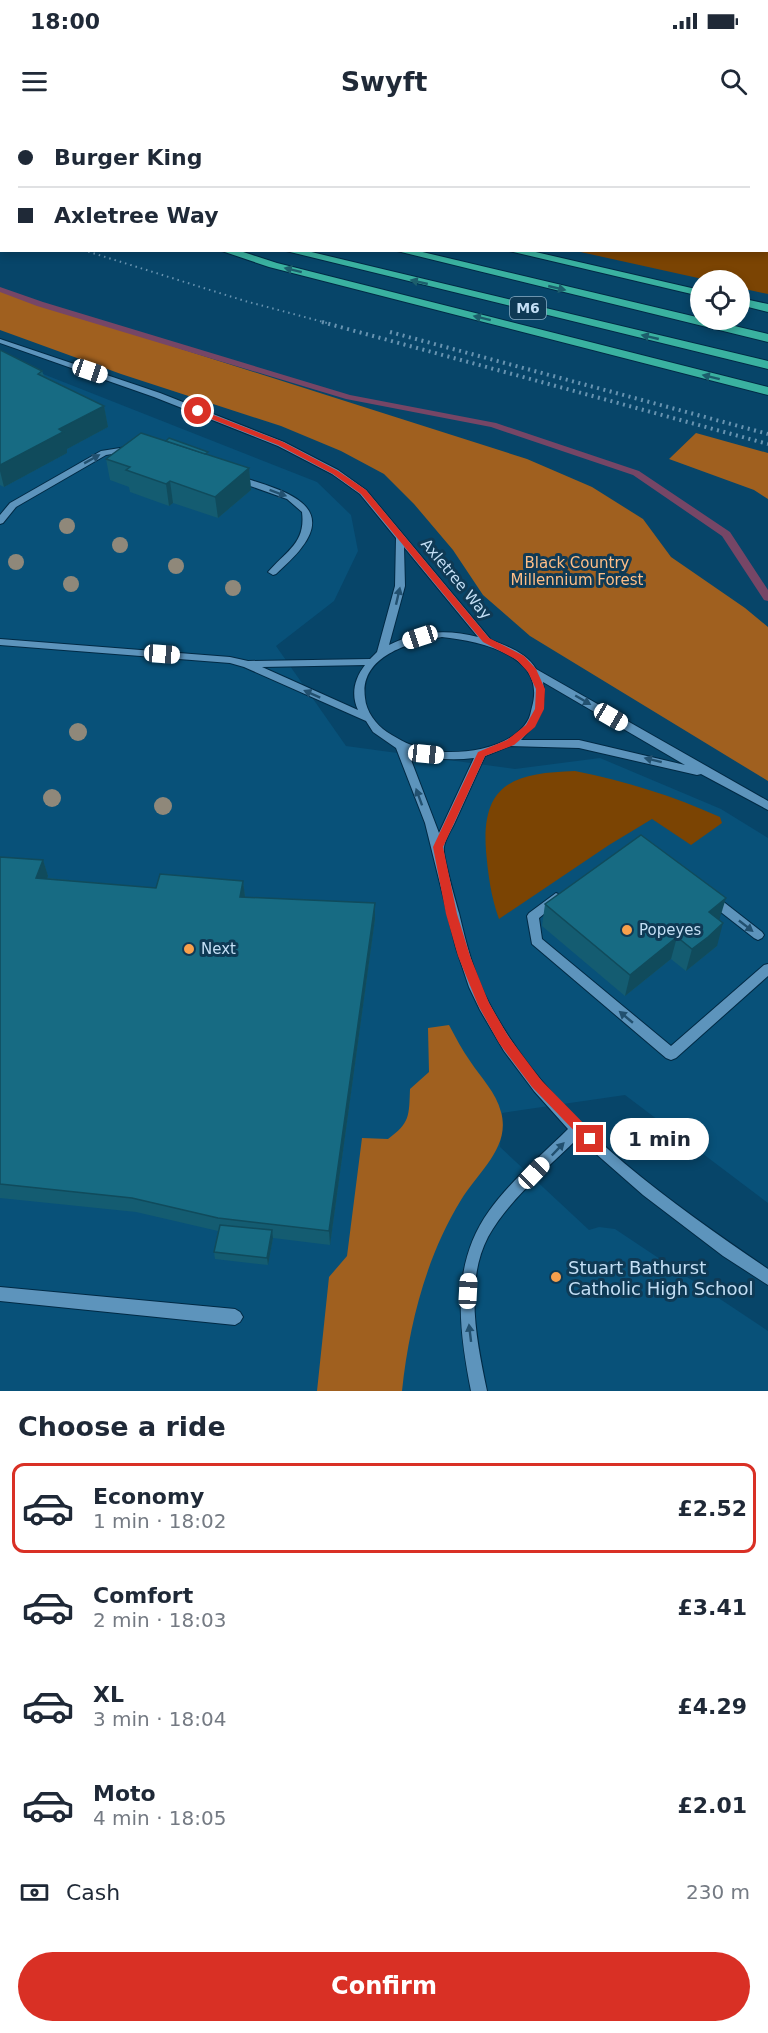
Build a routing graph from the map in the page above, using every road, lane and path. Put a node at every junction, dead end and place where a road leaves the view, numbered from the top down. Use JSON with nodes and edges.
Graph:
{"nodes":[{"id":1,"x":230,"y":252,"type":"edge"},
{"id":2,"x":295,"y":252,"type":"edge"},
{"id":3,"x":406,"y":252,"type":"edge"},
{"id":4,"x":519,"y":252,"type":"edge"},
{"id":5,"x":690,"y":291,"type":"edge"},
{"id":6,"x":750,"y":304,"type":"edge"},
{"id":7,"x":768,"y":308,"type":"edge"},
{"id":8,"x":768,"y":338,"type":"edge"},
{"id":9,"x":0,"y":341,"type":"edge"},
{"id":10,"x":768,"y":365,"type":"edge"},
{"id":11,"x":768,"y":391,"type":"edge"},
{"id":12,"x":142,"y":448,"type":"edge"},
{"id":13,"x":224,"y":474,"type":"edge"},
{"id":14,"x":0,"y":521,"type":"edge"},
{"id":15,"x":400,"y":539,"type":"junction"},
{"id":16,"x":273,"y":572,"type":"dead end"},
{"id":17,"x":486,"y":640,"type":"junction"},
{"id":18,"x":0,"y":642,"type":"edge"},
{"id":19,"x":382,"y":652,"type":"junction"},
{"id":20,"x":372,"y":662,"type":"junction"},
{"id":21,"x":247,"y":664,"type":"junction"},
{"id":22,"x":532,"y":671,"type":"junction"},
{"id":23,"x":366,"y":718,"type":"junction"},
{"id":24,"x":511,"y":743,"type":"junction"},
{"id":25,"x":401,"y":746,"type":"junction"},
{"id":26,"x":481,"y":754,"type":"junction"},
{"id":27,"x":710,"y":774,"type":"junction"},
{"id":28,"x":768,"y":806,"type":"edge"},
{"id":29,"x":438,"y":847,"type":"junction"},
{"id":30,"x":568,"y":889,"type":"edge"},
{"id":31,"x":703,"y":892,"type":"edge"},
{"id":32,"x":758,"y":935,"type":"dead end"},
{"id":33,"x":768,"y":969,"type":"edge"},
{"id":34,"x":578,"y":1128,"type":"junction"},
{"id":35,"x":768,"y":1278,"type":"edge"},
{"id":36,"x":0,"y":1294,"type":"edge"},
{"id":37,"x":235,"y":1317,"type":"dead end"},
{"id":38,"x":479,"y":1391,"type":"edge"}],
"edges":[{"from":11,"to":1,"type":"highway","one_way":true},
{"from":10,"to":2,"type":"highway","number":"M6","one_way":true},
{"from":3,"to":8,"type":"highway","number":"M6","one_way":true},
{"from":4,"to":5,"type":"highway"},
{"from":6,"to":7,"type":"highway"},
{"from":9,"to":15,"type":"street","name":"Axletree Way"},
{"from":14,"to":12,"type":"street","one_way":true},
{"from":13,"to":16,"type":"street","one_way":true},
{"from":15,"to":17,"type":"street","name":"Axletree Way"},
{"from":19,"to":15,"type":"street","name":"Axletree Way","one_way":true},
{"from":17,"to":19,"type":"street"},
{"from":17,"to":22,"type":"street"},
{"from":18,"to":21,"type":"street"},
{"from":19,"to":20,"type":"street"},
{"from":20,"to":21,"type":"street"},
{"from":20,"to":23,"type":"street"},
{"from":23,"to":21,"type":"street","one_way":true},
{"from":22,"to":24,"type":"street"},
{"from":22,"to":27,"type":"street","one_way":true},
{"from":23,"to":25,"type":"street"},
{"from":24,"to":26,"type":"street"},
{"from":27,"to":24,"type":"street","one_way":true},
{"from":25,"to":26,"type":"street"},
{"from":29,"to":25,"type":"street","one_way":true},
{"from":26,"to":29,"type":"street"},
{"from":27,"to":28,"type":"street"},
{"from":29,"to":34,"type":"street"},
{"from":33,"to":30,"type":"street","one_way":true},
{"from":31,"to":32,"type":"street","one_way":true},
{"from":34,"to":35,"type":"street"},
{"from":38,"to":34,"type":"street","one_way":true},
{"from":36,"to":37,"type":"street"}]}
